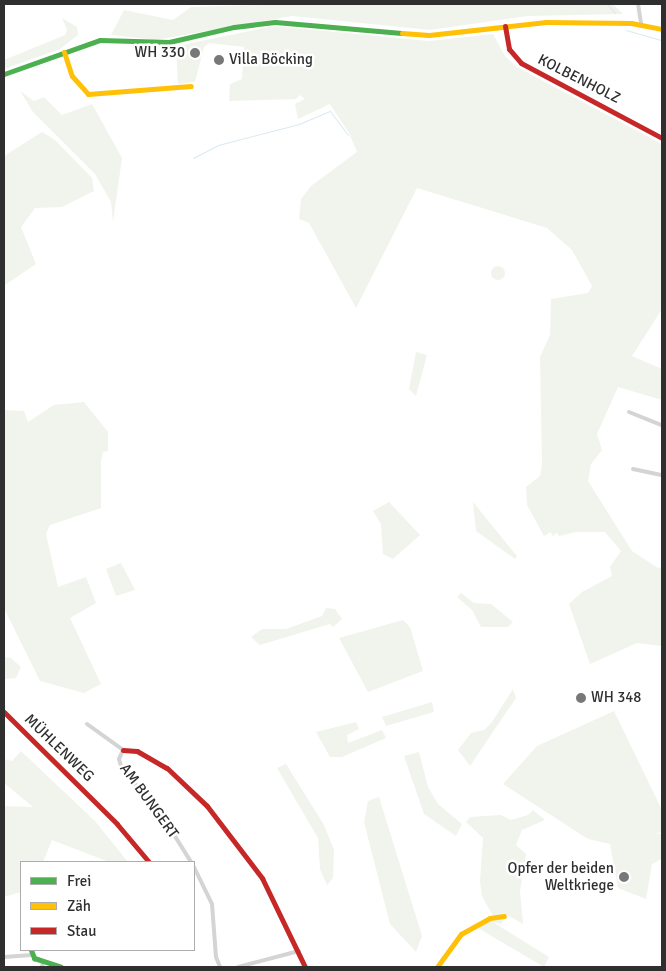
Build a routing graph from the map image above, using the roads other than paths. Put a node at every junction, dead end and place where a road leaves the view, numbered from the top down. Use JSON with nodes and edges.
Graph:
{"nodes":[{"id":1,"x":638,"y":4,"type":"edge"},
{"id":2,"x":641,"y":24,"type":"junction"},
{"id":3,"x":505,"y":26,"type":"junction"},
{"id":4,"x":662,"y":29,"type":"edge"},
{"id":5,"x":64,"y":52,"type":"junction"},
{"id":6,"x":4,"y":74,"type":"edge"},
{"id":7,"x":191,"y":86,"type":"dead end"},
{"id":8,"x":662,"y":138,"type":"edge"},
{"id":9,"x":629,"y":412,"type":"dead end"},
{"id":10,"x":662,"y":425,"type":"edge"},
{"id":11,"x":633,"y":469,"type":"dead end"},
{"id":12,"x":662,"y":475,"type":"edge"},
{"id":13,"x":4,"y":712,"type":"edge"},
{"id":14,"x":87,"y":724,"type":"dead end"},
{"id":15,"x":123,"y":750,"type":"junction"},
{"id":16,"x":148,"y":861,"type":"edge"},
{"id":17,"x":190,"y":861,"type":"edge"},
{"id":18,"x":195,"y":869,"type":"edge"},
{"id":19,"x":504,"y":916,"type":"dead end"},
{"id":20,"x":299,"y":951,"type":"junction"},
{"id":21,"x":32,"y":953,"type":"edge"},
{"id":22,"x":4,"y":957,"type":"edge"},
{"id":23,"x":42,"y":964,"type":"edge"},
{"id":24,"x":61,"y":967,"type":"edge"},
{"id":25,"x":220,"y":967,"type":"edge"},
{"id":26,"x":238,"y":967,"type":"edge"},
{"id":27,"x":243,"y":967,"type":"edge"},
{"id":28,"x":305,"y":967,"type":"edge"},
{"id":29,"x":437,"y":967,"type":"edge"}],
"edges":[{"from":1,"to":2,"type":"street"},
{"from":2,"to":3,"type":"street"},
{"from":2,"to":4,"type":"street"},
{"from":3,"to":5,"type":"street"},
{"from":3,"to":8,"type":"street","name":"KOLBENHOLZ"},
{"from":5,"to":6,"type":"street"},
{"from":5,"to":7,"type":"street"},
{"from":9,"to":10,"type":"street"},
{"from":11,"to":12,"type":"street"},
{"from":13,"to":16,"type":"street","name":"MÜHLENWEG"},
{"from":14,"to":15,"type":"street","name":"AM BUNGERT"},
{"from":15,"to":17,"type":"street","name":"AM BUNGERT"},
{"from":15,"to":20,"type":"street"},
{"from":18,"to":25,"type":"street"},
{"from":19,"to":29,"type":"street"},
{"from":20,"to":27,"type":"street"},
{"from":20,"to":28,"type":"street"},
{"from":21,"to":22,"type":"street"},
{"from":21,"to":23,"type":"street"},
{"from":23,"to":24,"type":"street"},
{"from":26,"to":27,"type":"street"}]}
